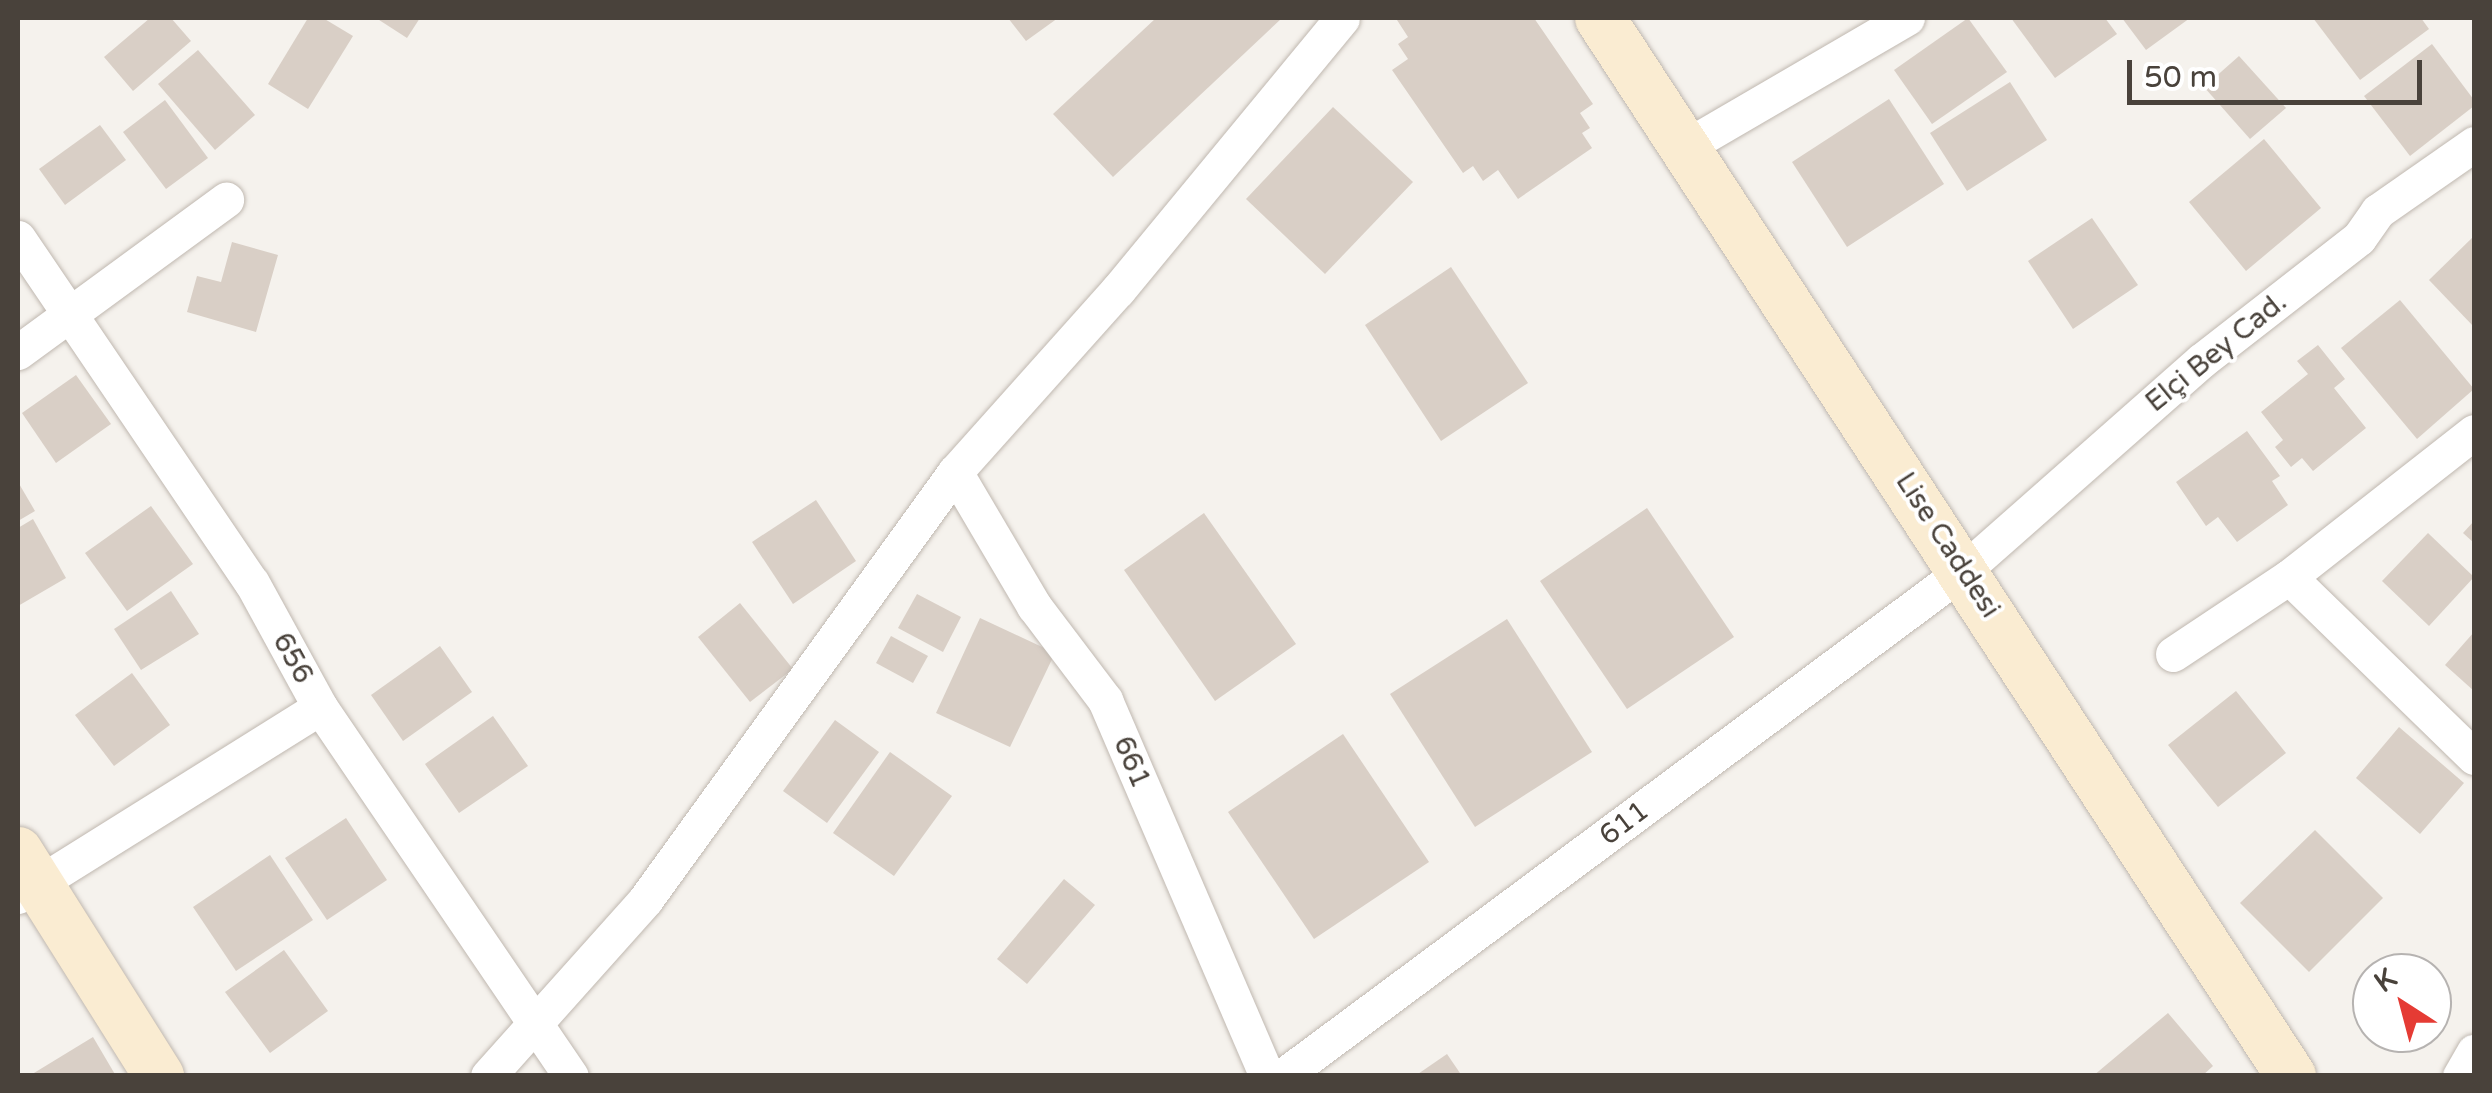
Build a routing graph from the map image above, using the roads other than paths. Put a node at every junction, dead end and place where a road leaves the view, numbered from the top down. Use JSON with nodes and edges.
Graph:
{"nodes":[{"id":1,"x":1342,"y":18,"type":"edge"},
{"id":2,"x":1600,"y":18,"type":"edge"},
{"id":3,"x":1907,"y":18,"type":"edge"},
{"id":4,"x":1685,"y":148,"type":"junction"},
{"id":5,"x":2466,"y":162,"type":"edge"},
{"id":6,"x":226,"y":200,"type":"dead end"},
{"id":7,"x":18,"y":238,"type":"edge"},
{"id":8,"x":71,"y":316,"type":"junction"},
{"id":9,"x":18,"y":352,"type":"edge"},
{"id":10,"x":2474,"y":432,"type":"edge"},
{"id":11,"x":955,"y":472,"type":"junction"},
{"id":12,"x":1964,"y":570,"type":"junction"},
{"id":13,"x":2289,"y":577,"type":"junction"},
{"id":14,"x":2173,"y":654,"type":"dead end"},
{"id":15,"x":320,"y":706,"type":"junction"},
{"id":16,"x":2474,"y":757,"type":"edge"},
{"id":17,"x":24,"y":877,"type":"edge"},
{"id":18,"x":537,"y":1020,"type":"junction"},
{"id":19,"x":2474,"y":1052,"type":"edge"},
{"id":20,"x":159,"y":1076,"type":"edge"},
{"id":21,"x":488,"y":1076,"type":"edge"},
{"id":22,"x":571,"y":1076,"type":"edge"},
{"id":23,"x":1267,"y":1076,"type":"edge"},
{"id":24,"x":1283,"y":1076,"type":"edge"},
{"id":25,"x":2291,"y":1076,"type":"edge"},
{"id":26,"x":2460,"y":1076,"type":"edge"}],
"edges":[{"from":1,"to":11,"type":"street"},
{"from":2,"to":4,"type":"street","name":"Lise Caddesi"},
{"from":3,"to":4,"type":"street"},
{"from":4,"to":12,"type":"street","name":"Lise Caddesi"},
{"from":5,"to":12,"type":"street","name":"Elçi Bey Cad."},
{"from":6,"to":8,"type":"street"},
{"from":7,"to":8,"type":"street","name":"656"},
{"from":8,"to":9,"type":"street"},
{"from":8,"to":15,"type":"street","name":"656"},
{"from":10,"to":13,"type":"street"},
{"from":11,"to":18,"type":"street"},
{"from":11,"to":23,"type":"street","name":"661"},
{"from":12,"to":24,"type":"street","name":"611"},
{"from":12,"to":25,"type":"street","name":"Lise Caddesi"},
{"from":13,"to":14,"type":"street"},
{"from":13,"to":16,"type":"street"},
{"from":15,"to":17,"type":"street"},
{"from":15,"to":18,"type":"street","name":"656"},
{"from":17,"to":20,"type":"street"},
{"from":18,"to":21,"type":"street"},
{"from":18,"to":22,"type":"street","name":"656"},
{"from":19,"to":26,"type":"street"}]}
